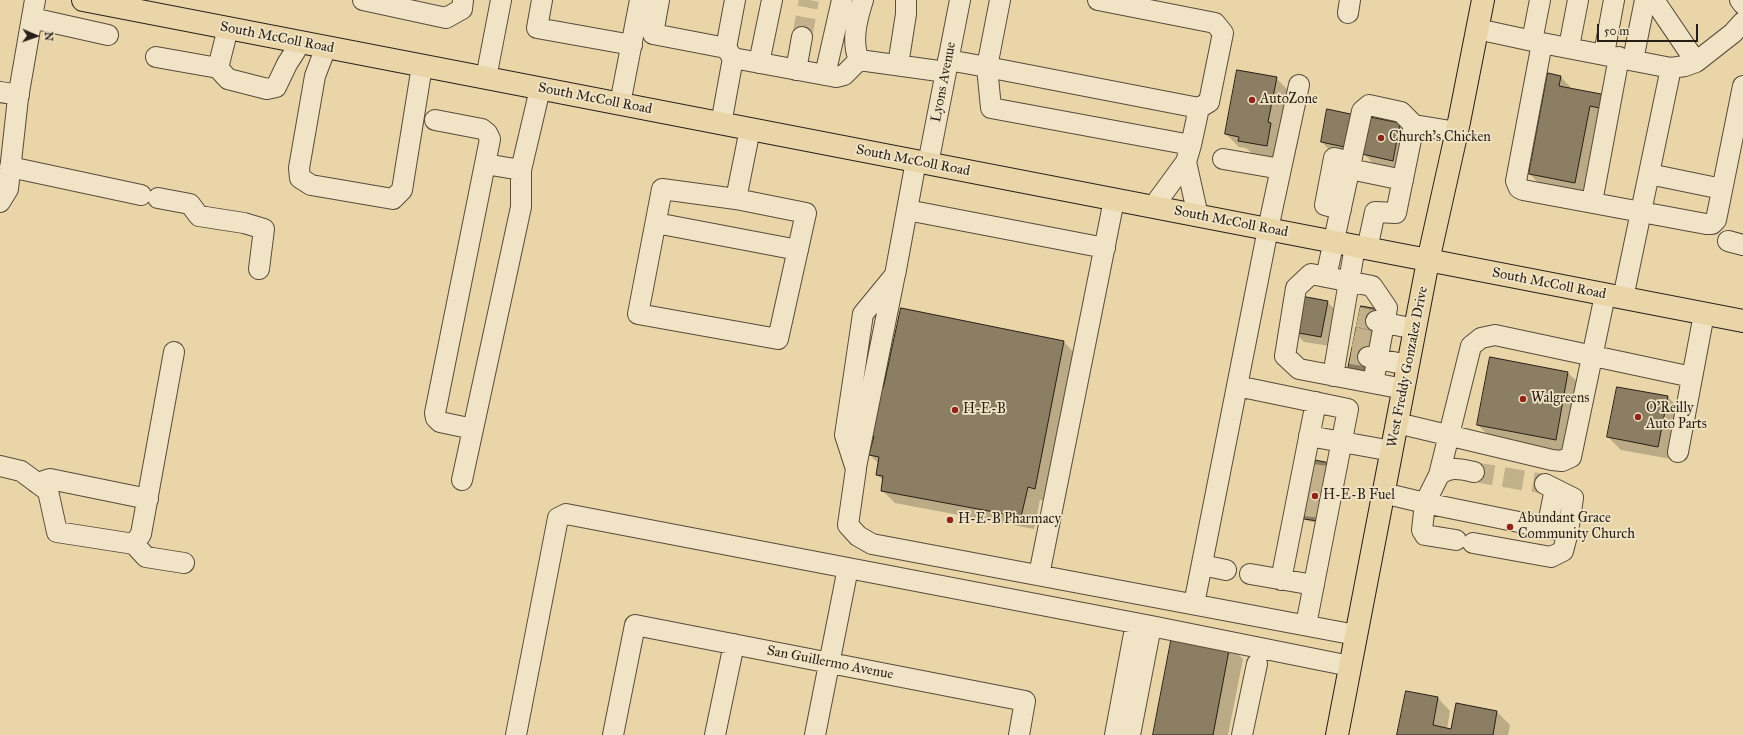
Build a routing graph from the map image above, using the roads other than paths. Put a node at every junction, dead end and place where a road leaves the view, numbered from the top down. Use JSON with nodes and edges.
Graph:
{"nodes":[{"id":1,"x":83,"y":0,"type":"edge"},
{"id":2,"x":363,"y":0,"type":"edge"},
{"id":3,"x":463,"y":0,"type":"edge"},
{"id":4,"x":502,"y":0,"type":"edge"},
{"id":5,"x":542,"y":0,"type":"edge"},
{"id":6,"x":640,"y":0,"type":"edge"},
{"id":7,"x":659,"y":0,"type":"edge"},
{"id":8,"x":735,"y":0,"type":"edge"},
{"id":9,"x":772,"y":0,"type":"edge"},
{"id":10,"x":832,"y":0,"type":"edge"},
{"id":11,"x":842,"y":0,"type":"edge"},
{"id":12,"x":863,"y":0,"type":"edge"},
{"id":13,"x":906,"y":0,"type":"edge"},
{"id":14,"x":960,"y":0,"type":"edge"},
{"id":15,"x":1000,"y":0,"type":"edge"},
{"id":16,"x":1098,"y":0,"type":"edge"},
{"id":17,"x":1483,"y":0,"type":"edge"},
{"id":18,"x":1540,"y":0,"type":"edge"},
{"id":19,"x":1578,"y":0,"type":"edge"},
{"id":20,"x":1614,"y":0,"type":"edge"},
{"id":21,"x":1645,"y":0,"type":"edge"},
{"id":22,"x":1652,"y":0,"type":"edge"},
{"id":23,"x":1740,"y":0,"type":"edge"},
{"id":24,"x":1743,"y":4,"type":"edge"},
{"id":25,"x":146,"y":6,"type":"edge"},
{"id":26,"x":34,"y":9,"type":"edge"},
{"id":27,"x":1743,"y":22,"type":"edge"},
{"id":28,"x":228,"y":28,"type":"junction"},
{"id":29,"x":1477,"y":29,"type":"junction"},
{"id":30,"x":108,"y":35,"type":"dead end"},
{"id":31,"x":802,"y":38,"type":"tunnel mouth"},
{"id":32,"x":301,"y":42,"type":"junction"},
{"id":33,"x":1537,"y":42,"type":"junction"},
{"id":34,"x":632,"y":45,"type":"junction"},
{"id":35,"x":326,"y":47,"type":"junction"},
{"id":36,"x":1569,"y":48,"type":"junction"},
{"id":37,"x":729,"y":53,"type":"junction"},
{"id":38,"x":830,"y":54,"type":"junction"},
{"id":39,"x":156,"y":57,"type":"dead end"},
{"id":40,"x":1619,"y":57,"type":"junction"},
{"id":41,"x":859,"y":60,"type":"junction"},
{"id":42,"x":1696,"y":62,"type":"junction"},
{"id":43,"x":759,"y":63,"type":"junction"},
{"id":44,"x":898,"y":65,"type":"junction"},
{"id":45,"x":422,"y":66,"type":"junction"},
{"id":46,"x":947,"y":66,"type":"junction"},
{"id":47,"x":986,"y":67,"type":"junction"},
{"id":48,"x":218,"y":68,"type":"junction"},
{"id":49,"x":1671,"y":68,"type":"junction"},
{"id":50,"x":796,"y":70,"type":"junction"},
{"id":51,"x":825,"y":75,"type":"junction"},
{"id":52,"x":486,"y":78,"type":"junction"},
{"id":53,"x":1299,"y":85,"type":"dead end"},
{"id":54,"x":1743,"y":86,"type":"edge"},
{"id":55,"x":540,"y":89,"type":"junction"},
{"id":56,"x":9,"y":94,"type":"edge"},
{"id":57,"x":620,"y":104,"type":"junction"},
{"id":58,"x":1199,"y":108,"type":"junction"},
{"id":59,"x":435,"y":120,"type":"dead end"},
{"id":60,"x":721,"y":124,"type":"junction"},
{"id":61,"x":1414,"y":125,"type":"junction"},
{"id":62,"x":750,"y":129,"type":"junction"},
{"id":63,"x":1457,"y":132,"type":"junction"},
{"id":64,"x":1189,"y":154,"type":"junction"},
{"id":65,"x":1223,"y":158,"type":"dead end"},
{"id":66,"x":922,"y":163,"type":"junction"},
{"id":67,"x":485,"y":164,"type":"junction"},
{"id":68,"x":1350,"y":165,"type":"junction"},
{"id":69,"x":10,"y":167,"type":"junction"},
{"id":70,"x":1281,"y":169,"type":"junction"},
{"id":71,"x":521,"y":170,"type":"junction"},
{"id":72,"x":1649,"y":174,"type":"junction"},
{"id":73,"x":1403,"y":180,"type":"junction"},
{"id":74,"x":1722,"y":189,"type":"junction"},
{"id":75,"x":736,"y":199,"type":"junction"},
{"id":76,"x":1114,"y":200,"type":"junction"},
{"id":77,"x":0,"y":202,"type":"edge"},
{"id":78,"x":1592,"y":202,"type":"junction"},
{"id":79,"x":1153,"y":207,"type":"junction"},
{"id":80,"x":1342,"y":207,"type":"junction"},
{"id":81,"x":906,"y":210,"type":"junction"},
{"id":82,"x":1375,"y":212,"type":"junction"},
{"id":83,"x":1640,"y":212,"type":"junction"},
{"id":84,"x":1198,"y":216,"type":"junction"},
{"id":85,"x":656,"y":223,"type":"junction"},
{"id":86,"x":1268,"y":230,"type":"junction"},
{"id":87,"x":1334,"y":242,"type":"junction"},
{"id":88,"x":1105,"y":248,"type":"junction"},
{"id":89,"x":1361,"y":248,"type":"junction"},
{"id":90,"x":798,"y":250,"type":"junction"},
{"id":91,"x":1428,"y":261,"type":"junction"},
{"id":92,"x":259,"y":269,"type":"dead end"},
{"id":93,"x":1326,"y":277,"type":"junction"},
{"id":94,"x":1350,"y":281,"type":"junction"},
{"id":95,"x":1614,"y":296,"type":"junction"},
{"id":96,"x":1704,"y":314,"type":"junction"},
{"id":97,"x":1365,"y":319,"type":"junction"},
{"id":98,"x":1743,"y":321,"type":"edge"},
{"id":99,"x":1415,"y":329,"type":"junction"},
{"id":100,"x":1360,"y":347,"type":"junction"},
{"id":101,"x":174,"y":352,"type":"dead end"},
{"id":102,"x":1592,"y":356,"type":"junction"},
{"id":103,"x":1408,"y":365,"type":"junction"},
{"id":104,"x":1333,"y":376,"type":"junction"},
{"id":105,"x":1692,"y":377,"type":"junction"},
{"id":106,"x":1373,"y":383,"type":"junction"},
{"id":107,"x":1237,"y":386,"type":"junction"},
{"id":108,"x":1404,"y":389,"type":"junction"},
{"id":109,"x":1316,"y":402,"type":"junction"},
{"id":110,"x":1397,"y":423,"type":"junction"},
{"id":111,"x":473,"y":429,"type":"junction"},
{"id":112,"x":1449,"y":434,"type":"junction"},
{"id":113,"x":1309,"y":436,"type":"junction"},
{"id":114,"x":1342,"y":442,"type":"junction"},
{"id":115,"x":1392,"y":451,"type":"junction"},
{"id":116,"x":1678,"y":452,"type":"dead end"},
{"id":117,"x":0,"y":466,"type":"edge"},
{"id":118,"x":1474,"y":472,"type":"tunnel mouth"},
{"id":119,"x":1439,"y":475,"type":"junction"},
{"id":120,"x":462,"y":480,"type":"dead end"},
{"id":121,"x":37,"y":483,"type":"junction"},
{"id":122,"x":1316,"y":491,"type":"junction"},
{"id":123,"x":1383,"y":493,"type":"junction"},
{"id":124,"x":148,"y":499,"type":"junction"},
{"id":125,"x":1425,"y":503,"type":"junction"},
{"id":126,"x":1508,"y":520,"type":"junction"},
{"id":127,"x":1547,"y":528,"type":"junction"},
{"id":128,"x":1568,"y":532,"type":"junction"},
{"id":129,"x":134,"y":544,"type":"junction"},
{"id":130,"x":1288,"y":546,"type":"junction"},
{"id":131,"x":1502,"y":548,"type":"junction"},
{"id":132,"x":1321,"y":551,"type":"junction"},
{"id":133,"x":184,"y":563,"type":"dead end"},
{"id":134,"x":1202,"y":565,"type":"junction"},
{"id":135,"x":848,"y":568,"type":"junction"},
{"id":136,"x":1226,"y":570,"type":"dead end"},
{"id":137,"x":1250,"y":574,"type":"dead end"},
{"id":138,"x":1039,"y":575,"type":"junction"},
{"id":139,"x":1281,"y":580,"type":"junction"},
{"id":140,"x":1314,"y":585,"type":"junction"},
{"id":141,"x":1194,"y":604,"type":"junction"},
{"id":142,"x":1144,"y":624,"type":"junction"},
{"id":143,"x":1306,"y":625,"type":"junction"},
{"id":144,"x":1356,"y":635,"type":"junction"},
{"id":145,"x":734,"y":644,"type":"junction"},
{"id":146,"x":829,"y":663,"type":"junction"},
{"id":147,"x":1257,"y":664,"type":"dead end"},
{"id":148,"x":1350,"y":666,"type":"junction"},
{"id":149,"x":516,"y":735,"type":"edge"},
{"id":150,"x":613,"y":735,"type":"edge"},
{"id":151,"x":715,"y":735,"type":"edge"},
{"id":152,"x":815,"y":735,"type":"edge"},
{"id":153,"x":1019,"y":735,"type":"edge"},
{"id":154,"x":1115,"y":735,"type":"edge"},
{"id":155,"x":1130,"y":735,"type":"edge"},
{"id":156,"x":1242,"y":735,"type":"edge"},
{"id":157,"x":1337,"y":735,"type":"edge"}],
"edges":[{"from":1,"to":25,"type":"main road","name":"South McColl Road"},
{"from":2,"to":3,"type":"street"},
{"from":4,"to":52,"type":"street"},
{"from":5,"to":34,"type":"street"},
{"from":6,"to":34,"type":"street"},
{"from":7,"to":37,"type":"street"},
{"from":8,"to":37,"type":"street"},
{"from":9,"to":43,"type":"street"},
{"from":10,"to":38,"type":"street"},
{"from":11,"to":38,"type":"street"},
{"from":12,"to":41,"type":"street"},
{"from":13,"to":44,"type":"street"},
{"from":14,"to":46,"type":"street","name":"Lyons Avenue"},
{"from":15,"to":47,"type":"street"},
{"from":16,"to":58,"type":"street"},
{"from":17,"to":29,"type":"main road","name":"West Freddy Gonzalez Drive"},
{"from":18,"to":33,"type":"street"},
{"from":19,"to":36,"type":"street"},
{"from":20,"to":40,"type":"street"},
{"from":21,"to":40,"type":"street"},
{"from":22,"to":42,"type":"street"},
{"from":23,"to":24,"type":"street"},
{"from":25,"to":28,"type":"main road","name":"South McColl Road"},
{"from":26,"to":30,"type":"street"},
{"from":26,"to":56,"type":"street"},
{"from":27,"to":42,"type":"street"},
{"from":28,"to":32,"type":"main road","name":"South McColl Road"},
{"from":28,"to":48,"type":"street"},
{"from":29,"to":33,"type":"street"},
{"from":29,"to":63,"type":"main road","name":"West Freddy Gonzalez Drive"},
{"from":31,"to":50,"type":"street"},
{"from":32,"to":35,"type":"main road","name":"South McColl Road"},
{"from":32,"to":48,"type":"street"},
{"from":33,"to":36,"type":"street"},
{"from":33,"to":78,"type":"street"},
{"from":34,"to":57,"type":"street"},
{"from":35,"to":45,"type":"main road","name":"South McColl Road"},
{"from":35,"to":45,"type":"street"},
{"from":36,"to":40,"type":"street"},
{"from":37,"to":43,"type":"street"},
{"from":37,"to":60,"type":"street"},
{"from":38,"to":51,"type":"street"},
{"from":39,"to":48,"type":"street"},
{"from":40,"to":49,"type":"street"},
{"from":40,"to":78,"type":"street"},
{"from":41,"to":44,"type":"street"},
{"from":41,"to":51,"type":"street"},
{"from":42,"to":49,"type":"street"},
{"from":43,"to":50,"type":"street"},
{"from":44,"to":46,"type":"street"},
{"from":45,"to":52,"type":"main road","name":"South McColl Road"},
{"from":46,"to":47,"type":"street"},
{"from":46,"to":66,"type":"street","name":"Lyons Avenue"},
{"from":47,"to":58,"type":"street"},
{"from":47,"to":64,"type":"street"},
{"from":49,"to":72,"type":"street"},
{"from":50,"to":51,"type":"street"},
{"from":52,"to":55,"type":"main road","name":"South McColl Road"},
{"from":53,"to":70,"type":"street"},
{"from":54,"to":74,"type":"street"},
{"from":55,"to":57,"type":"main road","name":"South McColl Road"},
{"from":55,"to":71,"type":"street"},
{"from":56,"to":69,"type":"street"},
{"from":57,"to":60,"type":"main road","name":"South McColl Road"},
{"from":58,"to":64,"type":"street"},
{"from":59,"to":67,"type":"street"},
{"from":60,"to":62,"type":"main road","name":"South McColl Road"},
{"from":61,"to":63,"type":"street"},
{"from":61,"to":68,"type":"street"},
{"from":61,"to":73,"type":"street"},
{"from":62,"to":66,"type":"main road","name":"South McColl Road"},
{"from":62,"to":75,"type":"street"},
{"from":63,"to":91,"type":"main road","name":"West Freddy Gonzalez Drive"},
{"from":64,"to":79,"type":"street"},
{"from":64,"to":84,"type":"street"},
{"from":65,"to":70,"type":"street"},
{"from":66,"to":76,"type":"main road","name":"South McColl Road"},
{"from":66,"to":81,"type":"street","name":"Lyons Avenue"},
{"from":67,"to":71,"type":"street"},
{"from":67,"to":111,"type":"street"},
{"from":68,"to":73,"type":"street"},
{"from":68,"to":80,"type":"street"},
{"from":69,"to":77,"type":"street"},
{"from":69,"to":92,"type":"street"},
{"from":70,"to":86,"type":"street"},
{"from":71,"to":111,"type":"street"},
{"from":72,"to":74,"type":"street"},
{"from":72,"to":83,"type":"street"},
{"from":73,"to":82,"type":"street"},
{"from":74,"to":83,"type":"street"},
{"from":75,"to":85,"type":"street"},
{"from":75,"to":90,"type":"street"},
{"from":76,"to":79,"type":"main road","name":"South McColl Road"},
{"from":76,"to":88,"type":"street"},
{"from":78,"to":83,"type":"street"},
{"from":79,"to":84,"type":"main road","name":"South McColl Road"},
{"from":80,"to":82,"type":"street"},
{"from":80,"to":87,"type":"street"},
{"from":81,"to":88,"type":"street"},
{"from":81,"to":138,"type":"street","name":"Lyons Avenue"},
{"from":82,"to":89,"type":"street"},
{"from":83,"to":95,"type":"street"},
{"from":84,"to":86,"type":"main road","name":"South McColl Road"},
{"from":85,"to":90,"type":"street"},
{"from":85,"to":90,"type":"street"},
{"from":86,"to":87,"type":"main road","name":"South McColl Road"},
{"from":86,"to":107,"type":"street"},
{"from":87,"to":89,"type":"main road","name":"South McColl Road"},
{"from":87,"to":93,"type":"street"},
{"from":88,"to":138,"type":"street"},
{"from":89,"to":91,"type":"main road","name":"South McColl Road"},
{"from":89,"to":94,"type":"street"},
{"from":91,"to":95,"type":"main road","name":"South McColl Road"},
{"from":91,"to":99,"type":"main road","name":"West Freddy Gonzalez Drive"},
{"from":93,"to":94,"type":"street"},
{"from":93,"to":104,"type":"street"},
{"from":94,"to":97,"type":"street"},
{"from":94,"to":97,"type":"street"},
{"from":95,"to":96,"type":"main road","name":"South McColl Road"},
{"from":95,"to":102,"type":"street"},
{"from":96,"to":98,"type":"main road","name":"South McColl Road"},
{"from":96,"to":105,"type":"street"},
{"from":97,"to":99,"type":"street"},
{"from":97,"to":100,"type":"street"},
{"from":97,"to":100,"type":"street"},
{"from":99,"to":103,"type":"main road","name":"West Freddy Gonzalez Drive"},
{"from":100,"to":103,"type":"street"},
{"from":100,"to":104,"type":"street"},
{"from":100,"to":106,"type":"street"},
{"from":101,"to":124,"type":"street"},
{"from":102,"to":105,"type":"street"},
{"from":102,"to":112,"type":"street"},
{"from":102,"to":112,"type":"street"},
{"from":103,"to":108,"type":"main road","name":"West Freddy Gonzalez Drive"},
{"from":104,"to":106,"type":"street"},
{"from":105,"to":116,"type":"street"},
{"from":106,"to":108,"type":"street"},
{"from":107,"to":109,"type":"street"},
{"from":107,"to":134,"type":"street"},
{"from":108,"to":110,"type":"main road","name":"West Freddy Gonzalez Drive"},
{"from":109,"to":113,"type":"street"},
{"from":109,"to":114,"type":"street"},
{"from":110,"to":112,"type":"street"},
{"from":110,"to":115,"type":"main road","name":"West Freddy Gonzalez Drive"},
{"from":111,"to":120,"type":"street"},
{"from":112,"to":119,"type":"street"},
{"from":113,"to":114,"type":"street"},
{"from":113,"to":122,"type":"street"},
{"from":114,"to":115,"type":"street"},
{"from":114,"to":122,"type":"street"},
{"from":115,"to":123,"type":"main road","name":"West Freddy Gonzalez Drive"},
{"from":117,"to":121,"type":"street"},
{"from":118,"to":119,"type":"street"},
{"from":119,"to":125,"type":"street"},
{"from":121,"to":124,"type":"street"},
{"from":121,"to":129,"type":"street"},
{"from":122,"to":130,"type":"street"},
{"from":122,"to":132,"type":"street"},
{"from":123,"to":125,"type":"street"},
{"from":123,"to":144,"type":"main road","name":"West Freddy Gonzalez Drive"},
{"from":124,"to":129,"type":"street"},
{"from":125,"to":126,"type":"street"},
{"from":125,"to":131,"type":"street"},
{"from":126,"to":127,"type":"street"},
{"from":126,"to":131,"type":"street"},
{"from":127,"to":128,"type":"street"},
{"from":127,"to":128,"type":"street"},
{"from":128,"to":131,"type":"street"},
{"from":129,"to":133,"type":"street"},
{"from":130,"to":132,"type":"street"},
{"from":130,"to":139,"type":"street"},
{"from":132,"to":140,"type":"street"},
{"from":134,"to":136,"type":"street"},
{"from":134,"to":141,"type":"street"},
{"from":135,"to":142,"type":"street"},
{"from":135,"to":146,"type":"street"},
{"from":135,"to":149,"type":"street"},
{"from":137,"to":139,"type":"street"},
{"from":138,"to":141,"type":"street"},
{"from":139,"to":140,"type":"street"},
{"from":140,"to":143,"type":"street"},
{"from":141,"to":143,"type":"street"},
{"from":142,"to":148,"type":"street"},
{"from":142,"to":154,"type":"street"},
{"from":142,"to":155,"type":"street"},
{"from":143,"to":144,"type":"street"},
{"from":144,"to":148,"type":"main road","name":"West Freddy Gonzalez Drive"},
{"from":145,"to":146,"type":"street","name":"San Guillermo Avenue"},
{"from":145,"to":150,"type":"street","name":"San Guillermo Avenue"},
{"from":145,"to":151,"type":"street"},
{"from":146,"to":152,"type":"street"},
{"from":146,"to":153,"type":"street","name":"San Guillermo Avenue"},
{"from":147,"to":156,"type":"street"},
{"from":148,"to":157,"type":"main road","name":"West Freddy Gonzalez Drive"}]}
